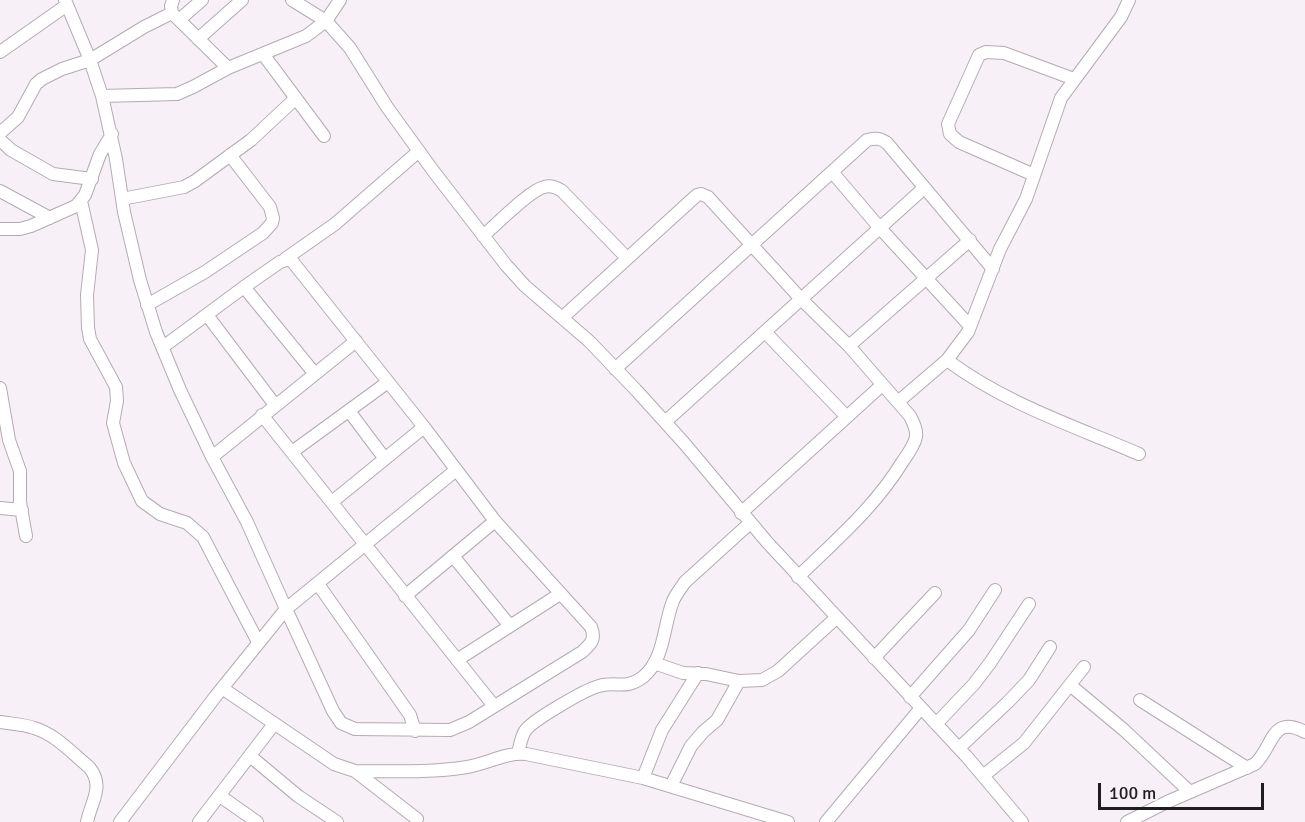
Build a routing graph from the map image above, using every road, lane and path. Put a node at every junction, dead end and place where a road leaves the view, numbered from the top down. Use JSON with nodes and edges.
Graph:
{"nodes":[{"id":1,"x":202,"y":0,"type":"edge"},
{"id":2,"x":242,"y":0,"type":"edge"},
{"id":3,"x":292,"y":0,"type":"edge"},
{"id":4,"x":340,"y":0,"type":"edge"},
{"id":5,"x":1128,"y":0,"type":"edge"},
{"id":6,"x":66,"y":3,"type":"edge"},
{"id":7,"x":175,"y":11,"type":"edge"},
{"id":8,"x":327,"y":21,"type":"junction"},
{"id":9,"x":198,"y":39,"type":"junction"},
{"id":10,"x":0,"y":52,"type":"edge"},
{"id":11,"x":263,"y":54,"type":"junction"},
{"id":12,"x":90,"y":60,"type":"junction"},
{"id":13,"x":228,"y":68,"type":"junction"},
{"id":14,"x":1074,"y":79,"type":"junction"},
{"id":15,"x":102,"y":96,"type":"junction"},
{"id":16,"x":296,"y":99,"type":"junction"},
{"id":17,"x":0,"y":133,"type":"edge"},
{"id":18,"x":112,"y":134,"type":"junction"},
{"id":19,"x":324,"y":136,"type":"dead end"},
{"id":20,"x":0,"y":140,"type":"edge"},
{"id":21,"x":418,"y":151,"type":"junction"},
{"id":22,"x":230,"y":155,"type":"junction"},
{"id":23,"x":833,"y":173,"type":"junction"},
{"id":24,"x":1034,"y":175,"type":"junction"},
{"id":25,"x":92,"y":179,"type":"junction"},
{"id":26,"x":924,"y":188,"type":"junction"},
{"id":27,"x":0,"y":191,"type":"edge"},
{"id":28,"x":122,"y":199,"type":"junction"},
{"id":29,"x":81,"y":201,"type":"junction"},
{"id":30,"x":50,"y":218,"type":"junction"},
{"id":31,"x":879,"y":227,"type":"junction"},
{"id":32,"x":0,"y":229,"type":"edge"},
{"id":33,"x":483,"y":236,"type":"junction"},
{"id":34,"x":970,"y":240,"type":"junction"},
{"id":35,"x":752,"y":245,"type":"junction"},
{"id":36,"x":627,"y":258,"type":"junction"},
{"id":37,"x":285,"y":259,"type":"junction"},
{"id":38,"x":993,"y":269,"type":"junction"},
{"id":39,"x":927,"y":279,"type":"junction"},
{"id":40,"x":244,"y":287,"type":"junction"},
{"id":41,"x":801,"y":299,"type":"junction"},
{"id":42,"x":147,"y":305,"type":"junction"},
{"id":43,"x":207,"y":315,"type":"junction"},
{"id":44,"x":563,"y":317,"type":"junction"},
{"id":45,"x":970,"y":326,"type":"junction"},
{"id":46,"x":765,"y":332,"type":"junction"},
{"id":47,"x":356,"y":341,"type":"junction"},
{"id":48,"x":849,"y":346,"type":"junction"},
{"id":49,"x":163,"y":348,"type":"junction"},
{"id":50,"x":947,"y":360,"type":"junction"},
{"id":51,"x":615,"y":369,"type":"junction"},
{"id":52,"x":315,"y":374,"type":"junction"},
{"id":53,"x":388,"y":382,"type":"junction"},
{"id":54,"x":882,"y":385,"type":"junction"},
{"id":55,"x":0,"y":388,"type":"edge"},
{"id":56,"x":899,"y":401,"type":"junction"},
{"id":57,"x":275,"y":405,"type":"junction"},
{"id":58,"x":349,"y":411,"type":"junction"},
{"id":59,"x":262,"y":416,"type":"junction"},
{"id":60,"x":847,"y":417,"type":"junction"},
{"id":61,"x":665,"y":422,"type":"junction"},
{"id":62,"x":424,"y":427,"type":"junction"},
{"id":63,"x":292,"y":452,"type":"junction"},
{"id":64,"x":1138,"y":454,"type":"dead end"},
{"id":65,"x":212,"y":457,"type":"junction"},
{"id":66,"x":385,"y":459,"type":"junction"},
{"id":67,"x":456,"y":471,"type":"junction"},
{"id":68,"x":332,"y":502,"type":"junction"},
{"id":69,"x":0,"y":508,"type":"edge"},
{"id":70,"x":22,"y":510,"type":"junction"},
{"id":71,"x":745,"y":518,"type":"junction"},
{"id":72,"x":495,"y":521,"type":"junction"},
{"id":73,"x":26,"y":536,"type":"dead end"},
{"id":74,"x":364,"y":545,"type":"junction"},
{"id":75,"x":453,"y":556,"type":"junction"},
{"id":76,"x":798,"y":577,"type":"junction"},
{"id":77,"x":318,"y":584,"type":"junction"},
{"id":78,"x":996,"y":590,"type":"dead end"},
{"id":79,"x":935,"y":592,"type":"dead end"},
{"id":80,"x":560,"y":594,"type":"junction"},
{"id":81,"x":405,"y":596,"type":"junction"},
{"id":82,"x":1029,"y":604,"type":"dead end"},
{"id":83,"x":286,"y":609,"type":"junction"},
{"id":84,"x":836,"y":618,"type":"junction"},
{"id":85,"x":510,"y":626,"type":"junction"},
{"id":86,"x":258,"y":642,"type":"junction"},
{"id":87,"x":1050,"y":646,"type":"dead end"},
{"id":88,"x":874,"y":658,"type":"junction"},
{"id":89,"x":457,"y":660,"type":"junction"},
{"id":90,"x":654,"y":663,"type":"junction"},
{"id":91,"x":1084,"y":667,"type":"dead end"},
{"id":92,"x":698,"y":673,"type":"junction"},
{"id":93,"x":739,"y":681,"type":"junction"},
{"id":94,"x":1070,"y":686,"type":"junction"},
{"id":95,"x":222,"y":688,"type":"junction"},
{"id":96,"x":910,"y":697,"type":"junction"},
{"id":97,"x":1140,"y":700,"type":"dead end"},
{"id":98,"x":494,"y":706,"type":"junction"},
{"id":99,"x":921,"y":708,"type":"junction"},
{"id":100,"x":0,"y":722,"type":"edge"},
{"id":101,"x":274,"y":724,"type":"junction"},
{"id":102,"x":936,"y":724,"type":"junction"},
{"id":103,"x":415,"y":731,"type":"junction"},
{"id":104,"x":1305,"y":732,"type":"edge"},
{"id":105,"x":958,"y":748,"type":"junction"},
{"id":106,"x":518,"y":753,"type":"junction"},
{"id":107,"x":250,"y":756,"type":"junction"},
{"id":108,"x":1247,"y":768,"type":"junction"},
{"id":109,"x":355,"y":771,"type":"junction"},
{"id":110,"x":983,"y":776,"type":"junction"},
{"id":111,"x":643,"y":778,"type":"junction"},
{"id":112,"x":671,"y":786,"type":"junction"},
{"id":113,"x":1190,"y":792,"type":"junction"},
{"id":114,"x":220,"y":796,"type":"junction"},
{"id":115,"x":417,"y":819,"type":"dead end"},
{"id":116,"x":87,"y":822,"type":"edge"},
{"id":117,"x":120,"y":822,"type":"edge"},
{"id":118,"x":199,"y":822,"type":"edge"},
{"id":119,"x":257,"y":822,"type":"edge"},
{"id":120,"x":337,"y":822,"type":"edge"},
{"id":121,"x":788,"y":822,"type":"edge"},
{"id":122,"x":826,"y":822,"type":"edge"},
{"id":123,"x":1022,"y":822,"type":"edge"},
{"id":124,"x":1127,"y":822,"type":"edge"}],
"edges":[{"from":1,"to":7,"type":"street"},
{"from":2,"to":9,"type":"street"},
{"from":3,"to":8,"type":"street"},
{"from":4,"to":8,"type":"street"},
{"from":5,"to":14,"type":"street"},
{"from":6,"to":10,"type":"street"},
{"from":6,"to":12,"type":"street"},
{"from":7,"to":9,"type":"street"},
{"from":7,"to":12,"type":"street"},
{"from":8,"to":11,"type":"street"},
{"from":8,"to":21,"type":"street"},
{"from":9,"to":13,"type":"street"},
{"from":11,"to":13,"type":"street"},
{"from":11,"to":16,"type":"street"},
{"from":12,"to":15,"type":"street"},
{"from":12,"to":17,"type":"street"},
{"from":13,"to":15,"type":"street"},
{"from":14,"to":24,"type":"street"},
{"from":14,"to":24,"type":"street"},
{"from":15,"to":18,"type":"street"},
{"from":16,"to":19,"type":"street"},
{"from":16,"to":22,"type":"street"},
{"from":18,"to":25,"type":"street"},
{"from":18,"to":28,"type":"street"},
{"from":20,"to":25,"type":"street"},
{"from":21,"to":33,"type":"street"},
{"from":21,"to":37,"type":"street"},
{"from":22,"to":28,"type":"street"},
{"from":22,"to":42,"type":"street"},
{"from":23,"to":26,"type":"street"},
{"from":23,"to":31,"type":"street"},
{"from":23,"to":35,"type":"street"},
{"from":24,"to":38,"type":"street"},
{"from":25,"to":29,"type":"street"},
{"from":26,"to":31,"type":"street"},
{"from":26,"to":34,"type":"street"},
{"from":27,"to":30,"type":"street"},
{"from":28,"to":42,"type":"street"},
{"from":29,"to":30,"type":"street"},
{"from":29,"to":86,"type":"street"},
{"from":30,"to":32,"type":"street"},
{"from":31,"to":39,"type":"street"},
{"from":31,"to":41,"type":"street"},
{"from":33,"to":36,"type":"street"},
{"from":33,"to":44,"type":"street"},
{"from":34,"to":38,"type":"street"},
{"from":34,"to":39,"type":"street"},
{"from":35,"to":36,"type":"street"},
{"from":35,"to":41,"type":"street"},
{"from":35,"to":51,"type":"street"},
{"from":36,"to":44,"type":"street"},
{"from":37,"to":40,"type":"street"},
{"from":37,"to":47,"type":"street"},
{"from":38,"to":45,"type":"street"},
{"from":39,"to":45,"type":"street"},
{"from":39,"to":48,"type":"street"},
{"from":40,"to":43,"type":"street"},
{"from":40,"to":52,"type":"street"},
{"from":41,"to":46,"type":"street"},
{"from":41,"to":48,"type":"street"},
{"from":42,"to":49,"type":"street"},
{"from":43,"to":49,"type":"street"},
{"from":43,"to":57,"type":"street"},
{"from":44,"to":51,"type":"street"},
{"from":45,"to":50,"type":"street"},
{"from":46,"to":60,"type":"street"},
{"from":46,"to":61,"type":"street"},
{"from":47,"to":52,"type":"street"},
{"from":47,"to":53,"type":"street"},
{"from":48,"to":54,"type":"street"},
{"from":49,"to":65,"type":"street"},
{"from":50,"to":56,"type":"street"},
{"from":50,"to":64,"type":"street"},
{"from":51,"to":61,"type":"street"},
{"from":52,"to":57,"type":"street"},
{"from":53,"to":58,"type":"street"},
{"from":53,"to":62,"type":"street"},
{"from":54,"to":56,"type":"street"},
{"from":54,"to":60,"type":"street"},
{"from":55,"to":70,"type":"street"},
{"from":56,"to":76,"type":"street"},
{"from":57,"to":59,"type":"street"},
{"from":58,"to":63,"type":"street"},
{"from":58,"to":66,"type":"street"},
{"from":59,"to":63,"type":"street"},
{"from":59,"to":65,"type":"street"},
{"from":60,"to":71,"type":"street"},
{"from":61,"to":71,"type":"street"},
{"from":62,"to":66,"type":"street"},
{"from":62,"to":67,"type":"street"},
{"from":63,"to":68,"type":"street"},
{"from":65,"to":83,"type":"street"},
{"from":66,"to":68,"type":"street"},
{"from":67,"to":72,"type":"street"},
{"from":67,"to":74,"type":"street"},
{"from":68,"to":74,"type":"street"},
{"from":69,"to":70,"type":"street"},
{"from":70,"to":73,"type":"street"},
{"from":71,"to":76,"type":"street"},
{"from":71,"to":90,"type":"street"},
{"from":72,"to":75,"type":"street"},
{"from":72,"to":80,"type":"street"},
{"from":74,"to":77,"type":"street"},
{"from":74,"to":81,"type":"street"},
{"from":75,"to":81,"type":"street"},
{"from":75,"to":85,"type":"street"},
{"from":76,"to":84,"type":"street"},
{"from":77,"to":83,"type":"street"},
{"from":77,"to":103,"type":"street"},
{"from":78,"to":96,"type":"street"},
{"from":79,"to":88,"type":"street"},
{"from":80,"to":85,"type":"street"},
{"from":80,"to":98,"type":"street"},
{"from":81,"to":89,"type":"street"},
{"from":82,"to":102,"type":"street"},
{"from":83,"to":86,"type":"street"},
{"from":83,"to":103,"type":"street"},
{"from":84,"to":88,"type":"street"},
{"from":84,"to":93,"type":"street"},
{"from":85,"to":89,"type":"street"},
{"from":86,"to":95,"type":"street"},
{"from":87,"to":105,"type":"street"},
{"from":88,"to":96,"type":"street"},
{"from":89,"to":98,"type":"street"},
{"from":90,"to":92,"type":"street"},
{"from":90,"to":106,"type":"street"},
{"from":91,"to":94,"type":"street"},
{"from":92,"to":93,"type":"street"},
{"from":92,"to":111,"type":"street"},
{"from":93,"to":112,"type":"street"},
{"from":94,"to":110,"type":"street"},
{"from":94,"to":113,"type":"street"},
{"from":95,"to":101,"type":"street"},
{"from":95,"to":117,"type":"street"},
{"from":96,"to":99,"type":"street"},
{"from":97,"to":108,"type":"street"},
{"from":98,"to":103,"type":"street"},
{"from":99,"to":102,"type":"street"},
{"from":99,"to":122,"type":"street"},
{"from":100,"to":116,"type":"street"},
{"from":101,"to":107,"type":"street"},
{"from":101,"to":109,"type":"street"},
{"from":102,"to":105,"type":"street"},
{"from":104,"to":108,"type":"street"},
{"from":105,"to":110,"type":"street"},
{"from":106,"to":109,"type":"street"},
{"from":106,"to":111,"type":"street"},
{"from":107,"to":114,"type":"street"},
{"from":107,"to":120,"type":"street"},
{"from":108,"to":113,"type":"street"},
{"from":109,"to":115,"type":"street"},
{"from":110,"to":123,"type":"street"},
{"from":111,"to":112,"type":"street"},
{"from":112,"to":121,"type":"street"},
{"from":113,"to":124,"type":"street"},
{"from":114,"to":118,"type":"street"},
{"from":114,"to":119,"type":"street"}]}
